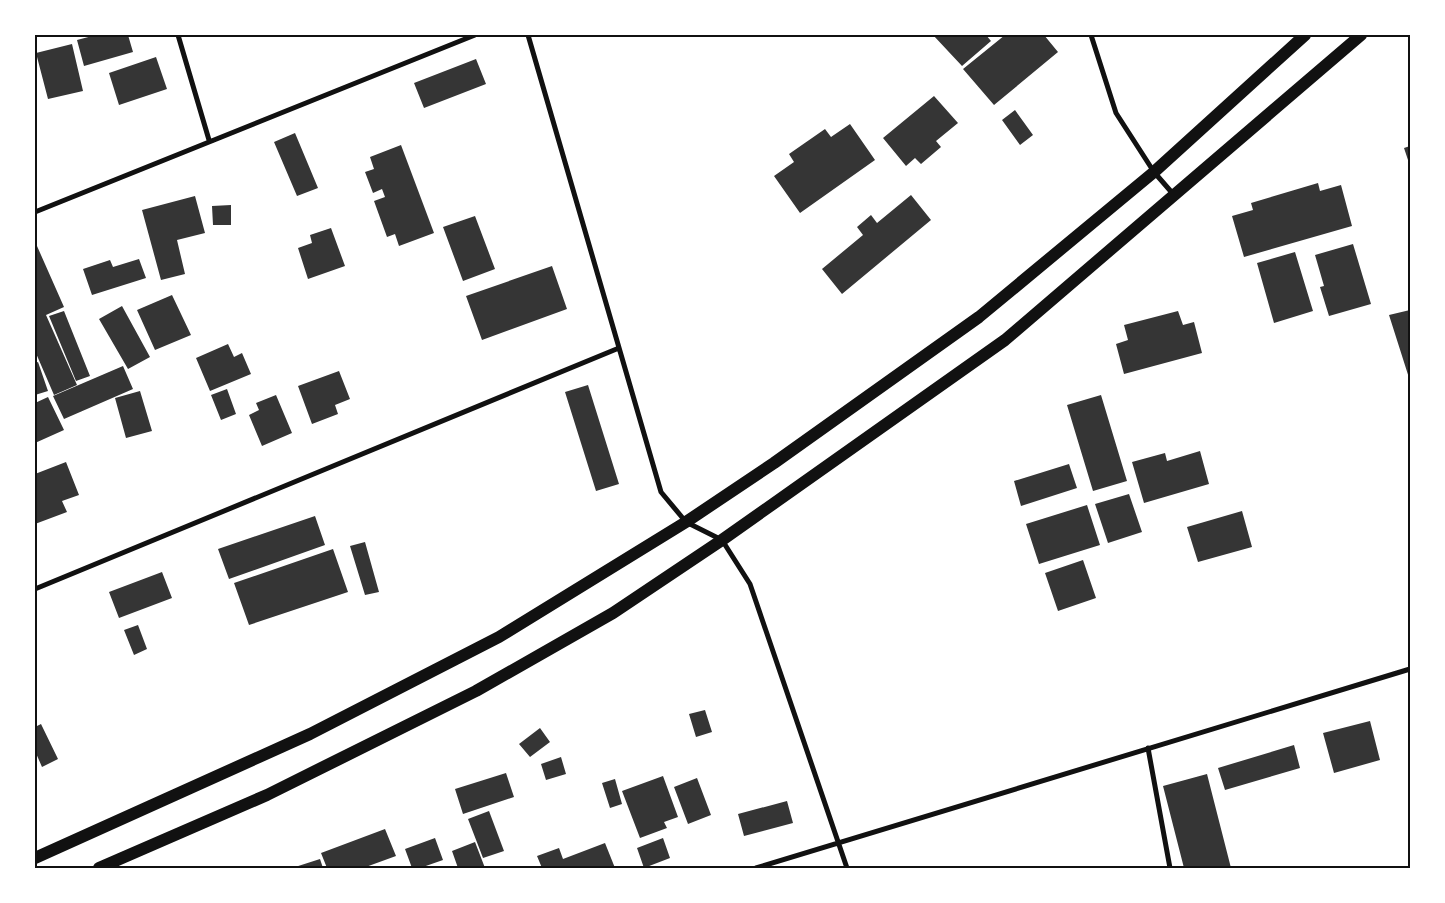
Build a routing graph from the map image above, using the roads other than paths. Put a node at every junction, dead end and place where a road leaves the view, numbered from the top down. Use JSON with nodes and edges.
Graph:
{"nodes":[{"id":1,"x":178,"y":35,"type":"edge"},
{"id":2,"x":475,"y":35,"type":"edge"},
{"id":3,"x":528,"y":35,"type":"edge"},
{"id":4,"x":1091,"y":35,"type":"edge"},
{"id":5,"x":1305,"y":35,"type":"edge"},
{"id":6,"x":1361,"y":35,"type":"edge"},
{"id":7,"x":209,"y":140,"type":"junction"},
{"id":8,"x":1154,"y":172,"type":"junction"},
{"id":9,"x":1175,"y":197,"type":"junction"},
{"id":10,"x":35,"y":212,"type":"edge"},
{"id":11,"x":619,"y":348,"type":"junction"},
{"id":12,"x":686,"y":522,"type":"junction"},
{"id":13,"x":722,"y":540,"type":"junction"},
{"id":14,"x":35,"y":589,"type":"edge"},
{"id":15,"x":1410,"y":669,"type":"edge"},
{"id":16,"x":1148,"y":748,"type":"junction"},
{"id":17,"x":839,"y":843,"type":"junction"},
{"id":18,"x":35,"y":858,"type":"edge"},
{"id":19,"x":99,"y":868,"type":"edge"},
{"id":20,"x":756,"y":868,"type":"edge"},
{"id":21,"x":847,"y":868,"type":"edge"},
{"id":22,"x":1170,"y":868,"type":"edge"}],
"edges":[{"from":1,"to":7,"type":"street"},
{"from":2,"to":7,"type":"street"},
{"from":3,"to":11,"type":"street"},
{"from":4,"to":8,"type":"street"},
{"from":5,"to":8,"type":"main road"},
{"from":6,"to":9,"type":"main road"},
{"from":7,"to":10,"type":"street"},
{"from":8,"to":9,"type":"street"},
{"from":8,"to":12,"type":"main road"},
{"from":9,"to":13,"type":"main road"},
{"from":11,"to":12,"type":"street"},
{"from":11,"to":14,"type":"street"},
{"from":12,"to":13,"type":"street"},
{"from":12,"to":18,"type":"main road"},
{"from":13,"to":17,"type":"street"},
{"from":13,"to":19,"type":"main road"},
{"from":15,"to":16,"type":"street"},
{"from":16,"to":17,"type":"street"},
{"from":16,"to":22,"type":"street"},
{"from":17,"to":20,"type":"street"},
{"from":17,"to":21,"type":"street"}]}
